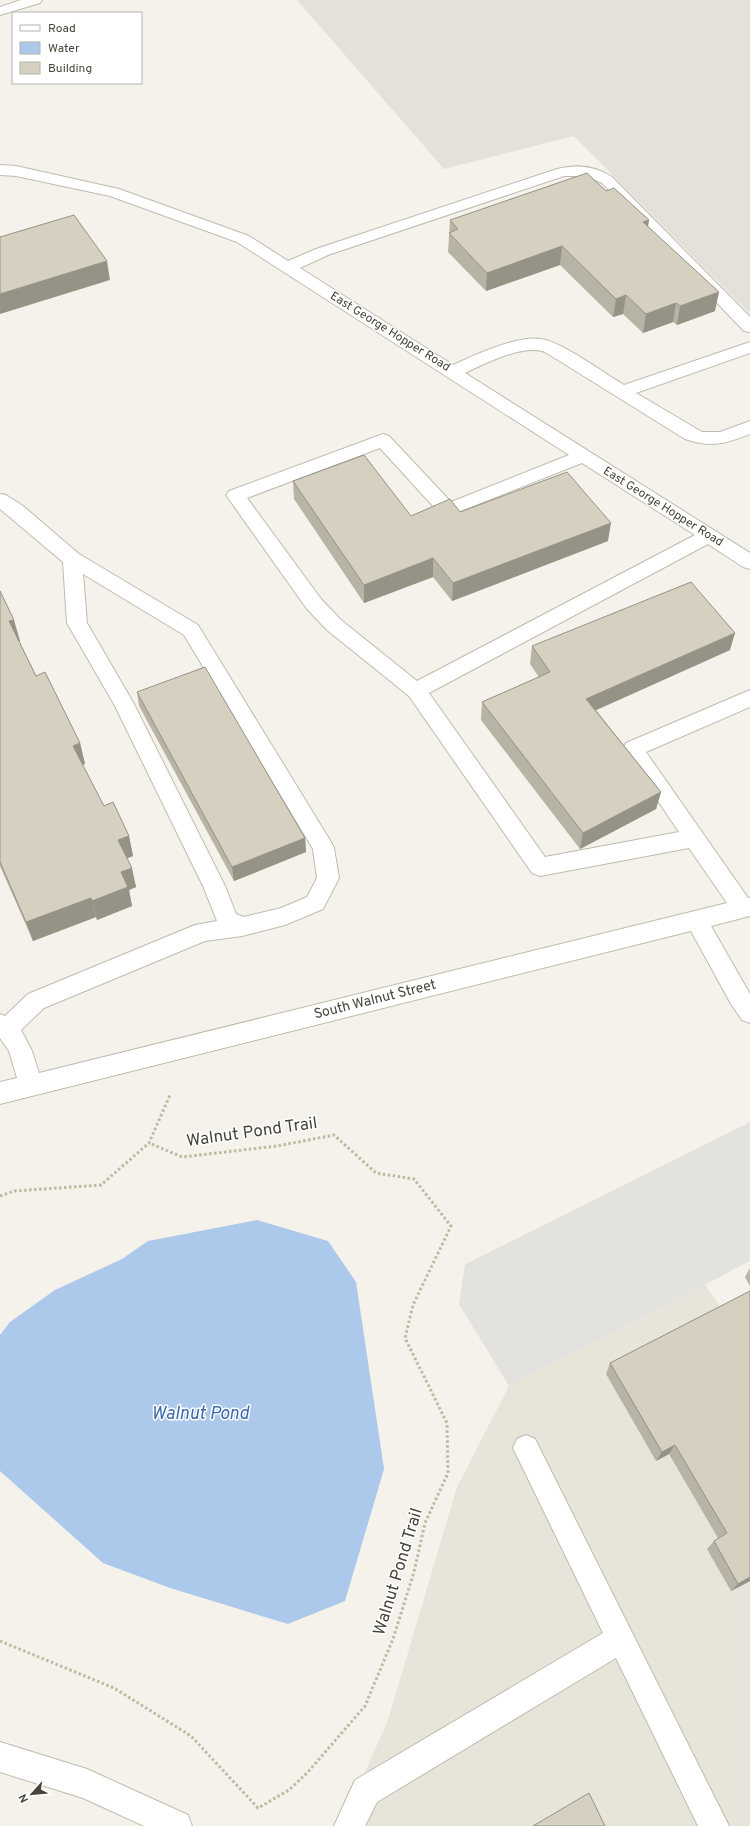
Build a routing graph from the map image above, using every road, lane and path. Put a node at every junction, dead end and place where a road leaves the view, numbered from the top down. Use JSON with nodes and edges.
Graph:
{"nodes":[{"id":1,"x":35,"y":0,"type":"edge"},
{"id":2,"x":0,"y":11,"type":"edge"},
{"id":3,"x":0,"y":170,"type":"edge"},
{"id":4,"x":288,"y":267,"type":"junction"},
{"id":5,"x":750,"y":327,"type":"edge"},
{"id":6,"x":750,"y":347,"type":"edge"},
{"id":7,"x":452,"y":372,"type":"junction"},
{"id":8,"x":622,"y":392,"type":"junction"},
{"id":9,"x":750,"y":427,"type":"edge"},
{"id":10,"x":583,"y":456,"type":"junction"},
{"id":11,"x":0,"y":500,"type":"edge"},
{"id":12,"x":709,"y":536,"type":"junction"},
{"id":13,"x":72,"y":559,"type":"junction"},
{"id":14,"x":750,"y":562,"type":"edge"},
{"id":15,"x":416,"y":691,"type":"junction"},
{"id":16,"x":750,"y":698,"type":"edge"},
{"id":17,"x":695,"y":838,"type":"junction"},
{"id":18,"x":746,"y":908,"type":"edge"},
{"id":19,"x":696,"y":920,"type":"junction"},
{"id":20,"x":242,"y":927,"type":"junction"},
{"id":21,"x":750,"y":1013,"type":"edge"},
{"id":22,"x":4,"y":1026,"type":"edge"},
{"id":23,"x":30,"y":1085,"type":"junction"},
{"id":24,"x":0,"y":1093,"type":"edge"},
{"id":25,"x":170,"y":1095,"type":"dead end"},
{"id":26,"x":150,"y":1143,"type":"junction"},
{"id":27,"x":0,"y":1196,"type":"edge"},
{"id":28,"x":526,"y":1448,"type":"dead end"},
{"id":29,"x":620,"y":1639,"type":"junction"},
{"id":30,"x":0,"y":1641,"type":"edge"},
{"id":31,"x":0,"y":1757,"type":"edge"},
{"id":32,"x":177,"y":1826,"type":"edge"},
{"id":33,"x":349,"y":1826,"type":"edge"},
{"id":34,"x":714,"y":1826,"type":"edge"}],
"edges":[{"from":1,"to":2,"type":"street"},
{"from":3,"to":4,"type":"street","name":"East George Hopper Road"},
{"from":4,"to":5,"type":"street"},
{"from":4,"to":7,"type":"street","name":"East George Hopper Road"},
{"from":6,"to":8,"type":"street"},
{"from":7,"to":8,"type":"street"},
{"from":7,"to":10,"type":"street","name":"East George Hopper Road"},
{"from":8,"to":9,"type":"street"},
{"from":10,"to":12,"type":"street","name":"East George Hopper Road"},
{"from":10,"to":15,"type":"street"},
{"from":11,"to":13,"type":"street"},
{"from":12,"to":14,"type":"street","name":"East George Hopper Road"},
{"from":12,"to":15,"type":"street"},
{"from":13,"to":20,"type":"street"},
{"from":13,"to":20,"type":"street"},
{"from":15,"to":17,"type":"street"},
{"from":16,"to":17,"type":"street"},
{"from":17,"to":18,"type":"street"},
{"from":18,"to":19,"type":"street","name":"South Walnut Street"},
{"from":19,"to":21,"type":"street"},
{"from":19,"to":23,"type":"street","name":"South Walnut Street"},
{"from":20,"to":22,"type":"street"},
{"from":22,"to":23,"type":"street"},
{"from":23,"to":24,"type":"street","name":"South Walnut Street"},
{"from":25,"to":26,"type":"path"},
{"from":26,"to":27,"type":"path"},
{"from":26,"to":30,"type":"path","name":"Walnut Pond Trail"},
{"from":28,"to":29,"type":"street"},
{"from":29,"to":33,"type":"street"},
{"from":29,"to":34,"type":"street"},
{"from":31,"to":32,"type":"street"}]}
